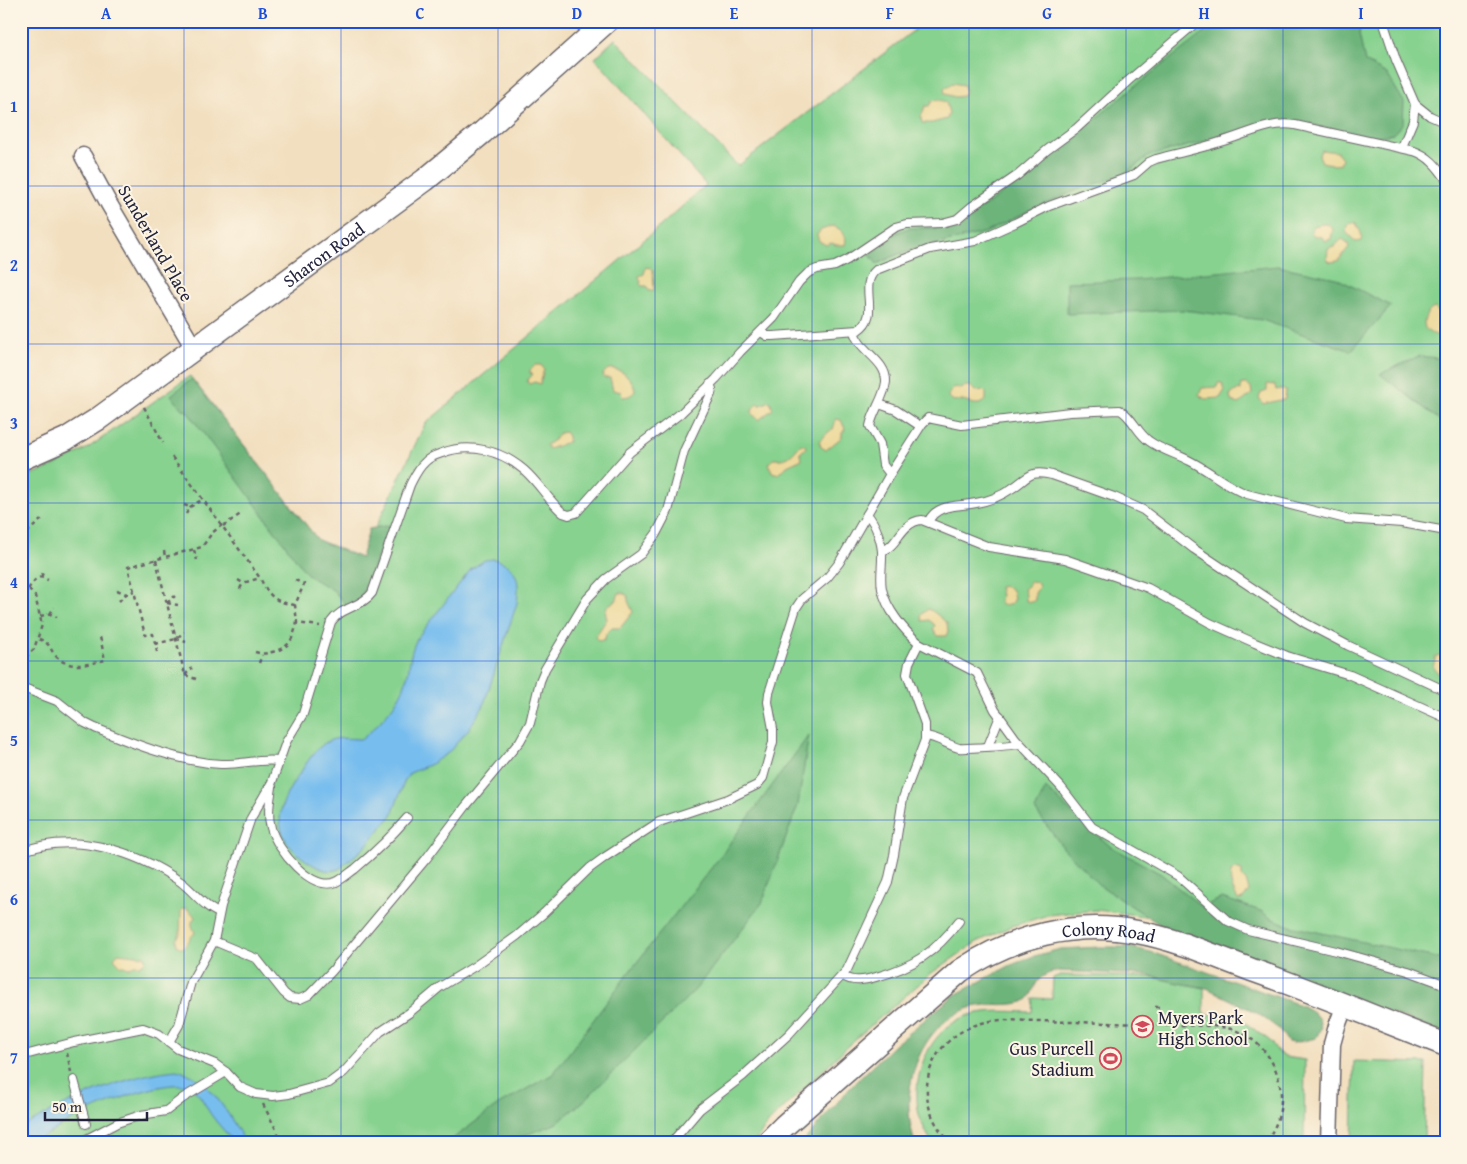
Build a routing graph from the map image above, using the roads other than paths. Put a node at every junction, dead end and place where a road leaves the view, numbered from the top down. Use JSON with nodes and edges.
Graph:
{"nodes":[{"id":1,"x":1198,"y":21,"type":"edge"},
{"id":2,"x":1383,"y":21,"type":"edge"},
{"id":3,"x":595,"y":25,"type":"edge"},
{"id":4,"x":1415,"y":104,"type":"junction"},
{"id":5,"x":1446,"y":123,"type":"edge"},
{"id":6,"x":1402,"y":147,"type":"junction"},
{"id":7,"x":83,"y":156,"type":"dead end"},
{"id":8,"x":1446,"y":179,"type":"edge"},
{"id":9,"x":854,"y":331,"type":"junction"},
{"id":10,"x":761,"y":332,"type":"junction"},
{"id":11,"x":195,"y":350,"type":"junction"},
{"id":12,"x":710,"y":384,"type":"junction"},
{"id":13,"x":879,"y":404,"type":"junction"},
{"id":14,"x":920,"y":426,"type":"junction"},
{"id":15,"x":21,"y":459,"type":"edge"},
{"id":16,"x":890,"y":474,"type":"junction"},
{"id":17,"x":867,"y":514,"type":"junction"},
{"id":18,"x":928,"y":522,"type":"junction"},
{"id":19,"x":1446,"y":531,"type":"edge"},
{"id":20,"x":882,"y":551,"type":"junction"},
{"id":21,"x":919,"y":643,"type":"junction"},
{"id":22,"x":21,"y":687,"type":"edge"},
{"id":23,"x":1446,"y":691,"type":"edge"},
{"id":24,"x":1000,"y":716,"type":"junction"},
{"id":25,"x":1446,"y":718,"type":"edge"},
{"id":26,"x":925,"y":736,"type":"junction"},
{"id":27,"x":1020,"y":744,"type":"junction"},
{"id":28,"x":988,"y":746,"type":"junction"},
{"id":29,"x":279,"y":762,"type":"junction"},
{"id":30,"x":270,"y":784,"type":"junction"},
{"id":31,"x":407,"y":818,"type":"dead end"},
{"id":32,"x":21,"y":852,"type":"edge"},
{"id":33,"x":219,"y":913,"type":"junction"},
{"id":34,"x":959,"y":921,"type":"dead end"},
{"id":35,"x":214,"y":941,"type":"junction"},
{"id":36,"x":842,"y":976,"type":"junction"},
{"id":37,"x":1446,"y":985,"type":"edge"},
{"id":38,"x":1345,"y":1005,"type":"junction"},
{"id":39,"x":169,"y":1042,"type":"junction"},
{"id":40,"x":1446,"y":1045,"type":"edge"},
{"id":41,"x":21,"y":1056,"type":"edge"},
{"id":42,"x":226,"y":1072,"type":"junction"},
{"id":43,"x":74,"y":1080,"type":"road end"},
{"id":44,"x":810,"y":1104,"type":"junction"},
{"id":45,"x":86,"y":1124,"type":"dead end"},
{"id":46,"x":79,"y":1143,"type":"edge"},
{"id":47,"x":671,"y":1143,"type":"edge"},
{"id":48,"x":767,"y":1143,"type":"edge"},
{"id":49,"x":781,"y":1143,"type":"edge"},
{"id":50,"x":1329,"y":1143,"type":"edge"}],
"edges":[{"from":1,"to":10,"type":"lane"},
{"from":2,"to":4,"type":"lane"},
{"from":3,"to":11,"type":"street","name":"Sharon Road"},
{"from":4,"to":5,"type":"lane"},
{"from":4,"to":6,"type":"lane"},
{"from":6,"to":8,"type":"lane"},
{"from":6,"to":9,"type":"lane"},
{"from":7,"to":11,"type":"street","name":"Sunderland Place"},
{"from":9,"to":10,"type":"lane"},
{"from":9,"to":13,"type":"lane"},
{"from":10,"to":12,"type":"lane"},
{"from":11,"to":15,"type":"street","name":"Sharon Road"},
{"from":12,"to":29,"type":"lane"},
{"from":12,"to":35,"type":"lane"},
{"from":13,"to":14,"type":"lane"},
{"from":13,"to":16,"type":"lane"},
{"from":14,"to":16,"type":"lane"},
{"from":14,"to":19,"type":"lane"},
{"from":16,"to":17,"type":"lane"},
{"from":17,"to":20,"type":"lane"},
{"from":17,"to":42,"type":"lane"},
{"from":18,"to":20,"type":"lane"},
{"from":18,"to":23,"type":"lane"},
{"from":18,"to":25,"type":"lane"},
{"from":20,"to":21,"type":"lane"},
{"from":21,"to":24,"type":"lane"},
{"from":21,"to":26,"type":"lane"},
{"from":22,"to":29,"type":"lane"},
{"from":24,"to":27,"type":"lane"},
{"from":24,"to":28,"type":"lane"},
{"from":26,"to":28,"type":"lane"},
{"from":26,"to":36,"type":"lane"},
{"from":27,"to":28,"type":"lane"},
{"from":27,"to":37,"type":"lane"},
{"from":29,"to":30,"type":"lane"},
{"from":30,"to":31,"type":"lane"},
{"from":30,"to":33,"type":"lane"},
{"from":32,"to":33,"type":"lane"},
{"from":33,"to":35,"type":"lane"},
{"from":34,"to":36,"type":"lane"},
{"from":35,"to":39,"type":"lane"},
{"from":36,"to":47,"type":"lane"},
{"from":38,"to":40,"type":"street","name":"Colony Road"},
{"from":38,"to":44,"type":"street","name":"Colony Road"},
{"from":38,"to":50,"type":"street"},
{"from":39,"to":41,"type":"lane"},
{"from":39,"to":42,"type":"lane"},
{"from":42,"to":46,"type":"lane"},
{"from":43,"to":45,"type":"lane"},
{"from":44,"to":48,"type":"street","name":"Colony Road"},
{"from":44,"to":49,"type":"street","name":"Colony Road"}]}
